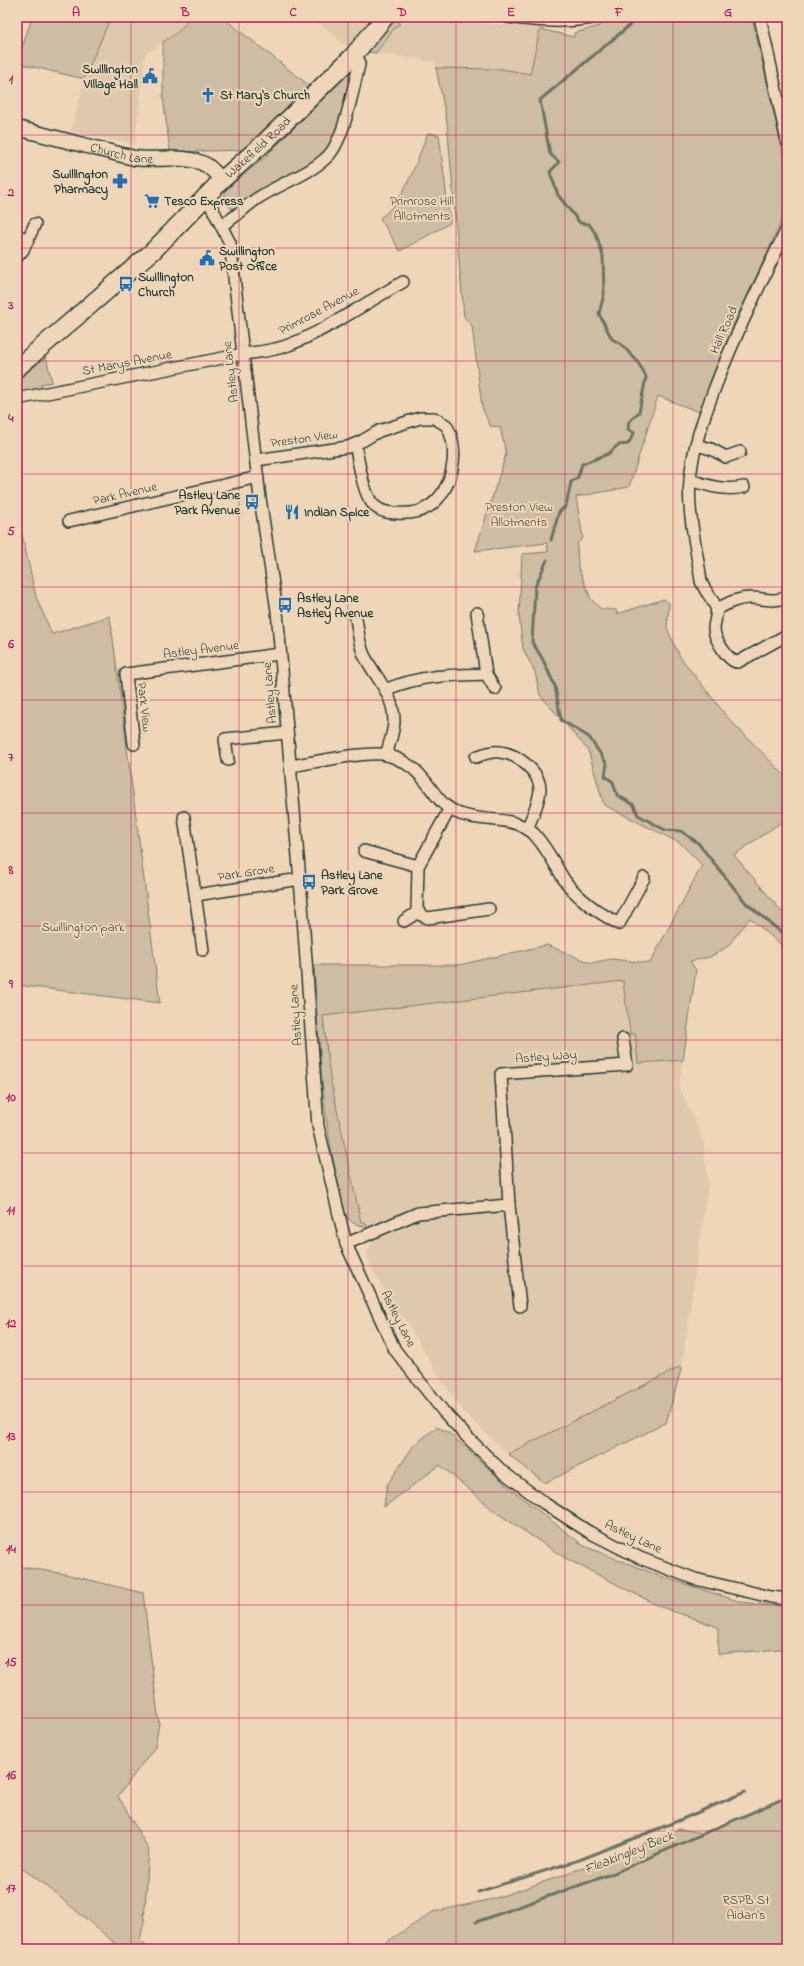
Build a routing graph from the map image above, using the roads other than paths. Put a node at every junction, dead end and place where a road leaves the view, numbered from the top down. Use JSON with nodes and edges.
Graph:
{"nodes":[{"id":1,"x":385,"y":17,"type":"edge"},
{"id":2,"x":507,"y":17,"type":"edge"},
{"id":3,"x":597,"y":17,"type":"edge"},
{"id":4,"x":760,"y":17,"type":"edge"},
{"id":5,"x":353,"y":56,"type":"junction"},
{"id":6,"x":17,"y":128,"type":"edge"},
{"id":7,"x":787,"y":141,"type":"edge"},
{"id":8,"x":222,"y":180,"type":"junction"},
{"id":9,"x":206,"y":196,"type":"junction"},
{"id":10,"x":35,"y":224,"type":"dead end"},
{"id":11,"x":221,"y":224,"type":"junction"},
{"id":12,"x":787,"y":230,"type":"edge"},
{"id":13,"x":17,"y":235,"type":"edge"},
{"id":14,"x":28,"y":240,"type":"junction"},
{"id":15,"x":17,"y":257,"type":"edge"},
{"id":16,"x":403,"y":282,"type":"dead end"},
{"id":17,"x":243,"y":354,"type":"junction"},
{"id":18,"x":17,"y":368,"type":"edge"},
{"id":19,"x":17,"y":399,"type":"edge"},
{"id":20,"x":355,"y":445,"type":"junction"},
{"id":21,"x":696,"y":445,"type":"junction"},
{"id":22,"x":740,"y":452,"type":"dead end"},
{"id":23,"x":256,"y":460,"type":"junction"},
{"id":24,"x":258,"y":478,"type":"junction"},
{"id":25,"x":690,"y":480,"type":"junction"},
{"id":26,"x":744,"y":487,"type":"dead end"},
{"id":27,"x":69,"y":521,"type":"dead end"},
{"id":28,"x":787,"y":597,"type":"edge"},
{"id":29,"x":717,"y":609,"type":"junction"},
{"id":30,"x":477,"y":613,"type":"dead end"},
{"id":31,"x":356,"y":618,"type":"dead end"},
{"id":32,"x":787,"y":634,"type":"edge"},
{"id":33,"x":280,"y":654,"type":"junction"},
{"id":34,"x":126,"y":674,"type":"joint"},
{"id":35,"x":486,"y":674,"type":"junction"},
{"id":36,"x":387,"y":689,"type":"junction"},
{"id":37,"x":495,"y":689,"type":"dead end"},
{"id":38,"x":287,"y":733,"type":"junction"},
{"id":39,"x":134,"y":744,"type":"dead end"},
{"id":40,"x":386,"y":755,"type":"junction"},
{"id":41,"x":476,"y":757,"type":"dead end"},
{"id":42,"x":228,"y":760,"type":"dead end"},
{"id":43,"x":290,"y":766,"type":"junction"},
{"id":44,"x":449,"y":810,"type":"junction"},
{"id":45,"x":184,"y":817,"type":"dead end"},
{"id":46,"x":527,"y":829,"type":"junction"},
{"id":47,"x":364,"y":851,"type":"dead end"},
{"id":48,"x":418,"y":866,"type":"junction"},
{"id":49,"x":644,"y":878,"type":"dead end"},
{"id":50,"x":300,"y":879,"type":"junction"},
{"id":51,"x":196,"y":895,"type":"junction"},
{"id":52,"x":489,"y":909,"type":"dead end"},
{"id":53,"x":418,"y":912,"type":"junction"},
{"id":54,"x":404,"y":920,"type":"dead end"},
{"id":55,"x":203,"y":950,"type":"dead end"},
{"id":56,"x":623,"y":1039,"type":"dead end"},
{"id":57,"x":509,"y":1206,"type":"junction"},
{"id":58,"x":346,"y":1244,"type":"junction"},
{"id":59,"x":520,"y":1306,"type":"dead end"},
{"id":60,"x":787,"y":1599,"type":"edge"}],
"edges":[{"from":1,"to":5,"type":"main road","name":"Wakefield Road"},
{"from":2,"to":3,"type":"street"},
{"from":4,"to":7,"type":"street"},
{"from":5,"to":8,"type":"main road","name":"Wakefield Road"},
{"from":5,"to":11,"type":"street"},
{"from":6,"to":8,"type":"street","name":"Church Lane"},
{"from":8,"to":9,"type":"main road","name":"Wakefield Road"},
{"from":9,"to":11,"type":"street","name":"Astley Lane"},
{"from":9,"to":18,"type":"main road","name":"Wakefield Road"},
{"from":10,"to":14,"type":"street"},
{"from":11,"to":17,"type":"street","name":"Astley Lane"},
{"from":12,"to":21,"type":"street","name":"Hall Road"},
{"from":13,"to":14,"type":"street"},
{"from":14,"to":15,"type":"street"},
{"from":16,"to":17,"type":"street","name":"Primrose Avenue"},
{"from":17,"to":19,"type":"street","name":"St Marys Avenue"},
{"from":17,"to":23,"type":"street","name":"Astley Lane"},
{"from":20,"to":20,"type":"street","name":"Preston View"},
{"from":20,"to":23,"type":"street","name":"Preston View"},
{"from":21,"to":22,"type":"street"},
{"from":21,"to":25,"type":"street","name":"Hall Road"},
{"from":23,"to":24,"type":"street","name":"Astley Lane"},
{"from":24,"to":27,"type":"street","name":"Park Avenue"},
{"from":24,"to":33,"type":"street","name":"Astley Lane"},
{"from":25,"to":26,"type":"street"},
{"from":25,"to":29,"type":"street","name":"Hall Road"},
{"from":28,"to":29,"type":"street"},
{"from":29,"to":32,"type":"street"},
{"from":30,"to":35,"type":"street"},
{"from":31,"to":36,"type":"street"},
{"from":33,"to":34,"type":"street","name":"Astley Avenue"},
{"from":33,"to":38,"type":"street","name":"Astley Lane"},
{"from":34,"to":39,"type":"street","name":"Park View"},
{"from":35,"to":36,"type":"street"},
{"from":35,"to":37,"type":"street"},
{"from":36,"to":40,"type":"street"},
{"from":38,"to":42,"type":"street"},
{"from":38,"to":43,"type":"street","name":"Astley Lane"},
{"from":40,"to":43,"type":"street"},
{"from":40,"to":44,"type":"street"},
{"from":41,"to":46,"type":"street"},
{"from":43,"to":50,"type":"street","name":"Astley Lane"},
{"from":44,"to":46,"type":"street"},
{"from":44,"to":48,"type":"street"},
{"from":45,"to":51,"type":"street"},
{"from":46,"to":49,"type":"street"},
{"from":47,"to":48,"type":"street"},
{"from":48,"to":53,"type":"street"},
{"from":50,"to":51,"type":"street","name":"Park Grove"},
{"from":50,"to":58,"type":"street","name":"Astley Lane"},
{"from":51,"to":55,"type":"street"},
{"from":52,"to":53,"type":"street"},
{"from":53,"to":54,"type":"street"},
{"from":56,"to":57,"type":"street","name":"Astley Way"},
{"from":57,"to":58,"type":"street"},
{"from":57,"to":59,"type":"street","name":"Astley Way"},
{"from":58,"to":60,"type":"street","name":"Astley Lane"}]}
